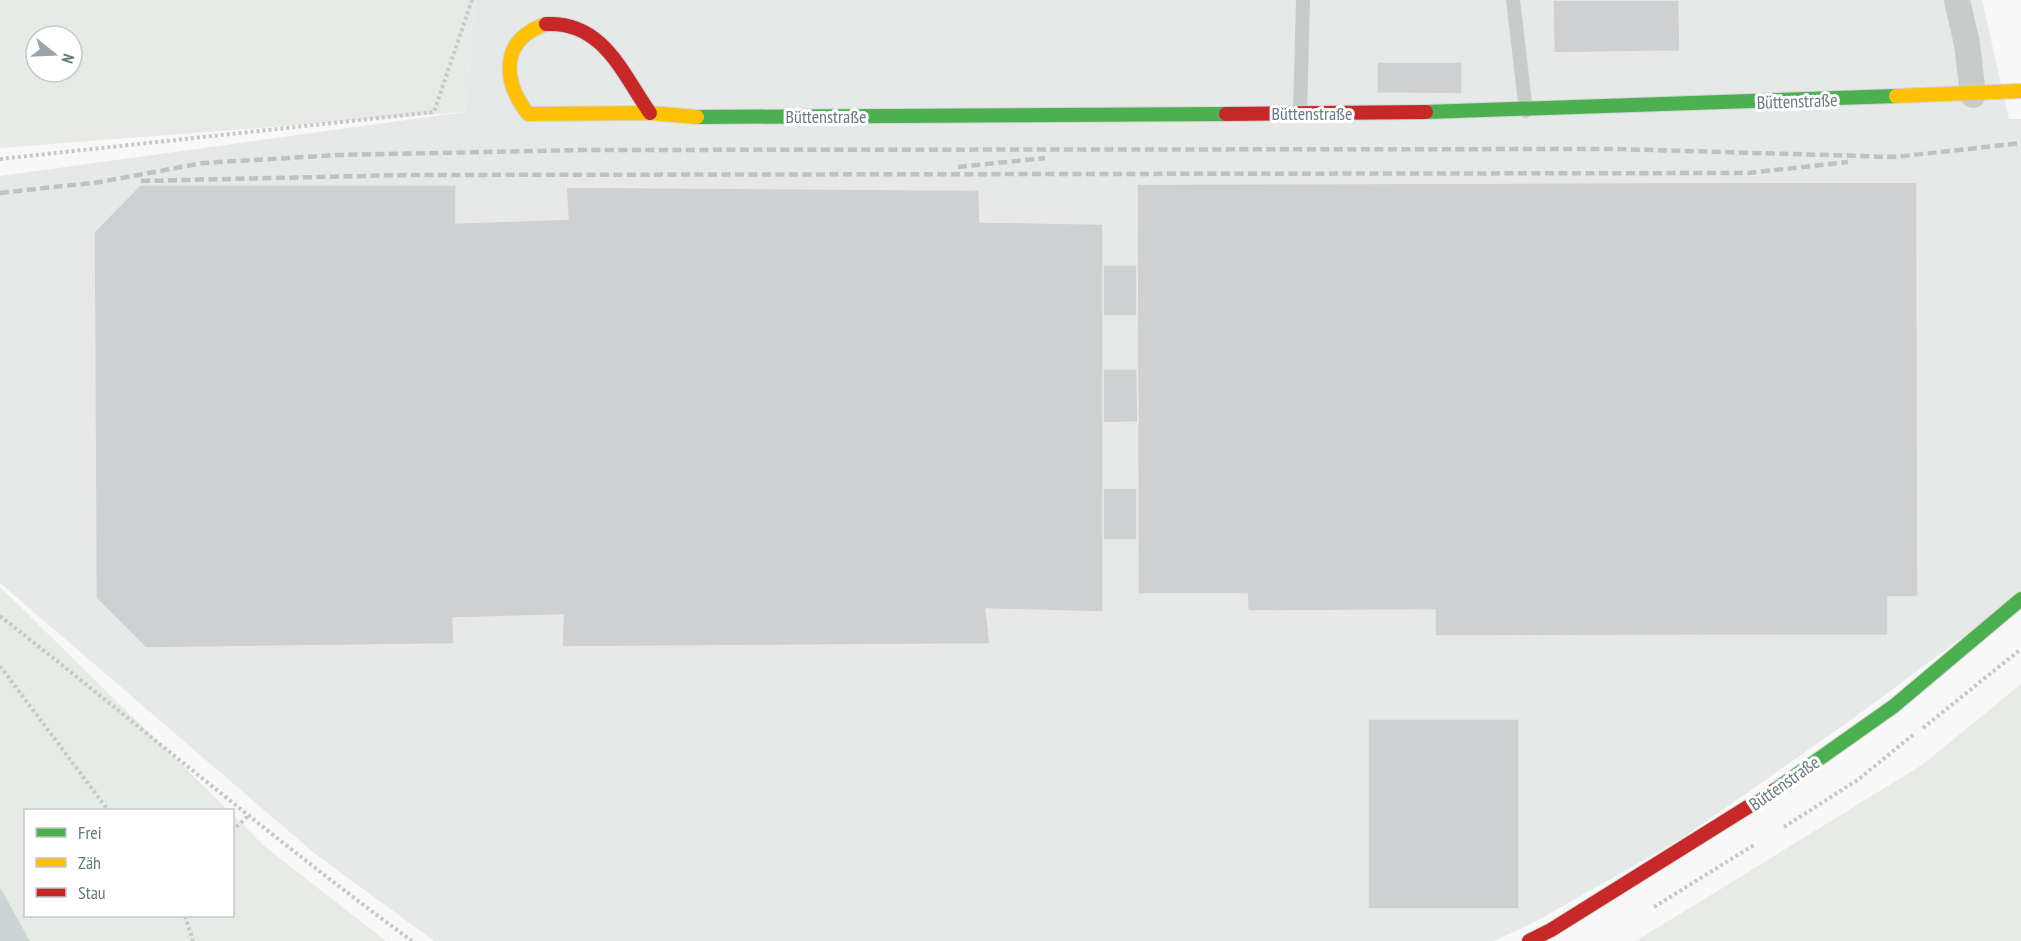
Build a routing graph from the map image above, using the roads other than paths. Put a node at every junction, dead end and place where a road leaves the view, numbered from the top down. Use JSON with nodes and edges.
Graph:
{"nodes":[{"id":1,"x":1303,"y":0,"type":"edge"},
{"id":2,"x":1513,"y":0,"type":"edge"},
{"id":3,"x":1957,"y":0,"type":"edge"},
{"id":4,"x":2021,"y":91,"type":"edge"},
{"id":5,"x":1973,"y":95,"type":"junction"},
{"id":6,"x":1526,"y":111,"type":"junction"},
{"id":7,"x":650,"y":113,"type":"junction"},
{"id":8,"x":1300,"y":113,"type":"junction"},
{"id":9,"x":2021,"y":599,"type":"edge"},
{"id":10,"x":1529,"y":941,"type":"edge"}],
"edges":[{"from":1,"to":8,"type":"lane"},
{"from":2,"to":6,"type":"lane"},
{"from":3,"to":5,"type":"street"},
{"from":4,"to":5,"type":"street","name":"Büttenstraße"},
{"from":5,"to":6,"type":"street","name":"Büttenstraße"},
{"from":6,"to":8,"type":"street","name":"Büttenstraße"},
{"from":7,"to":7,"type":"street","name":"Büttenstraße"},
{"from":7,"to":8,"type":"street","name":"Büttenstraße"},
{"from":9,"to":10,"type":"street","name":"Büttenstraße"}]}
